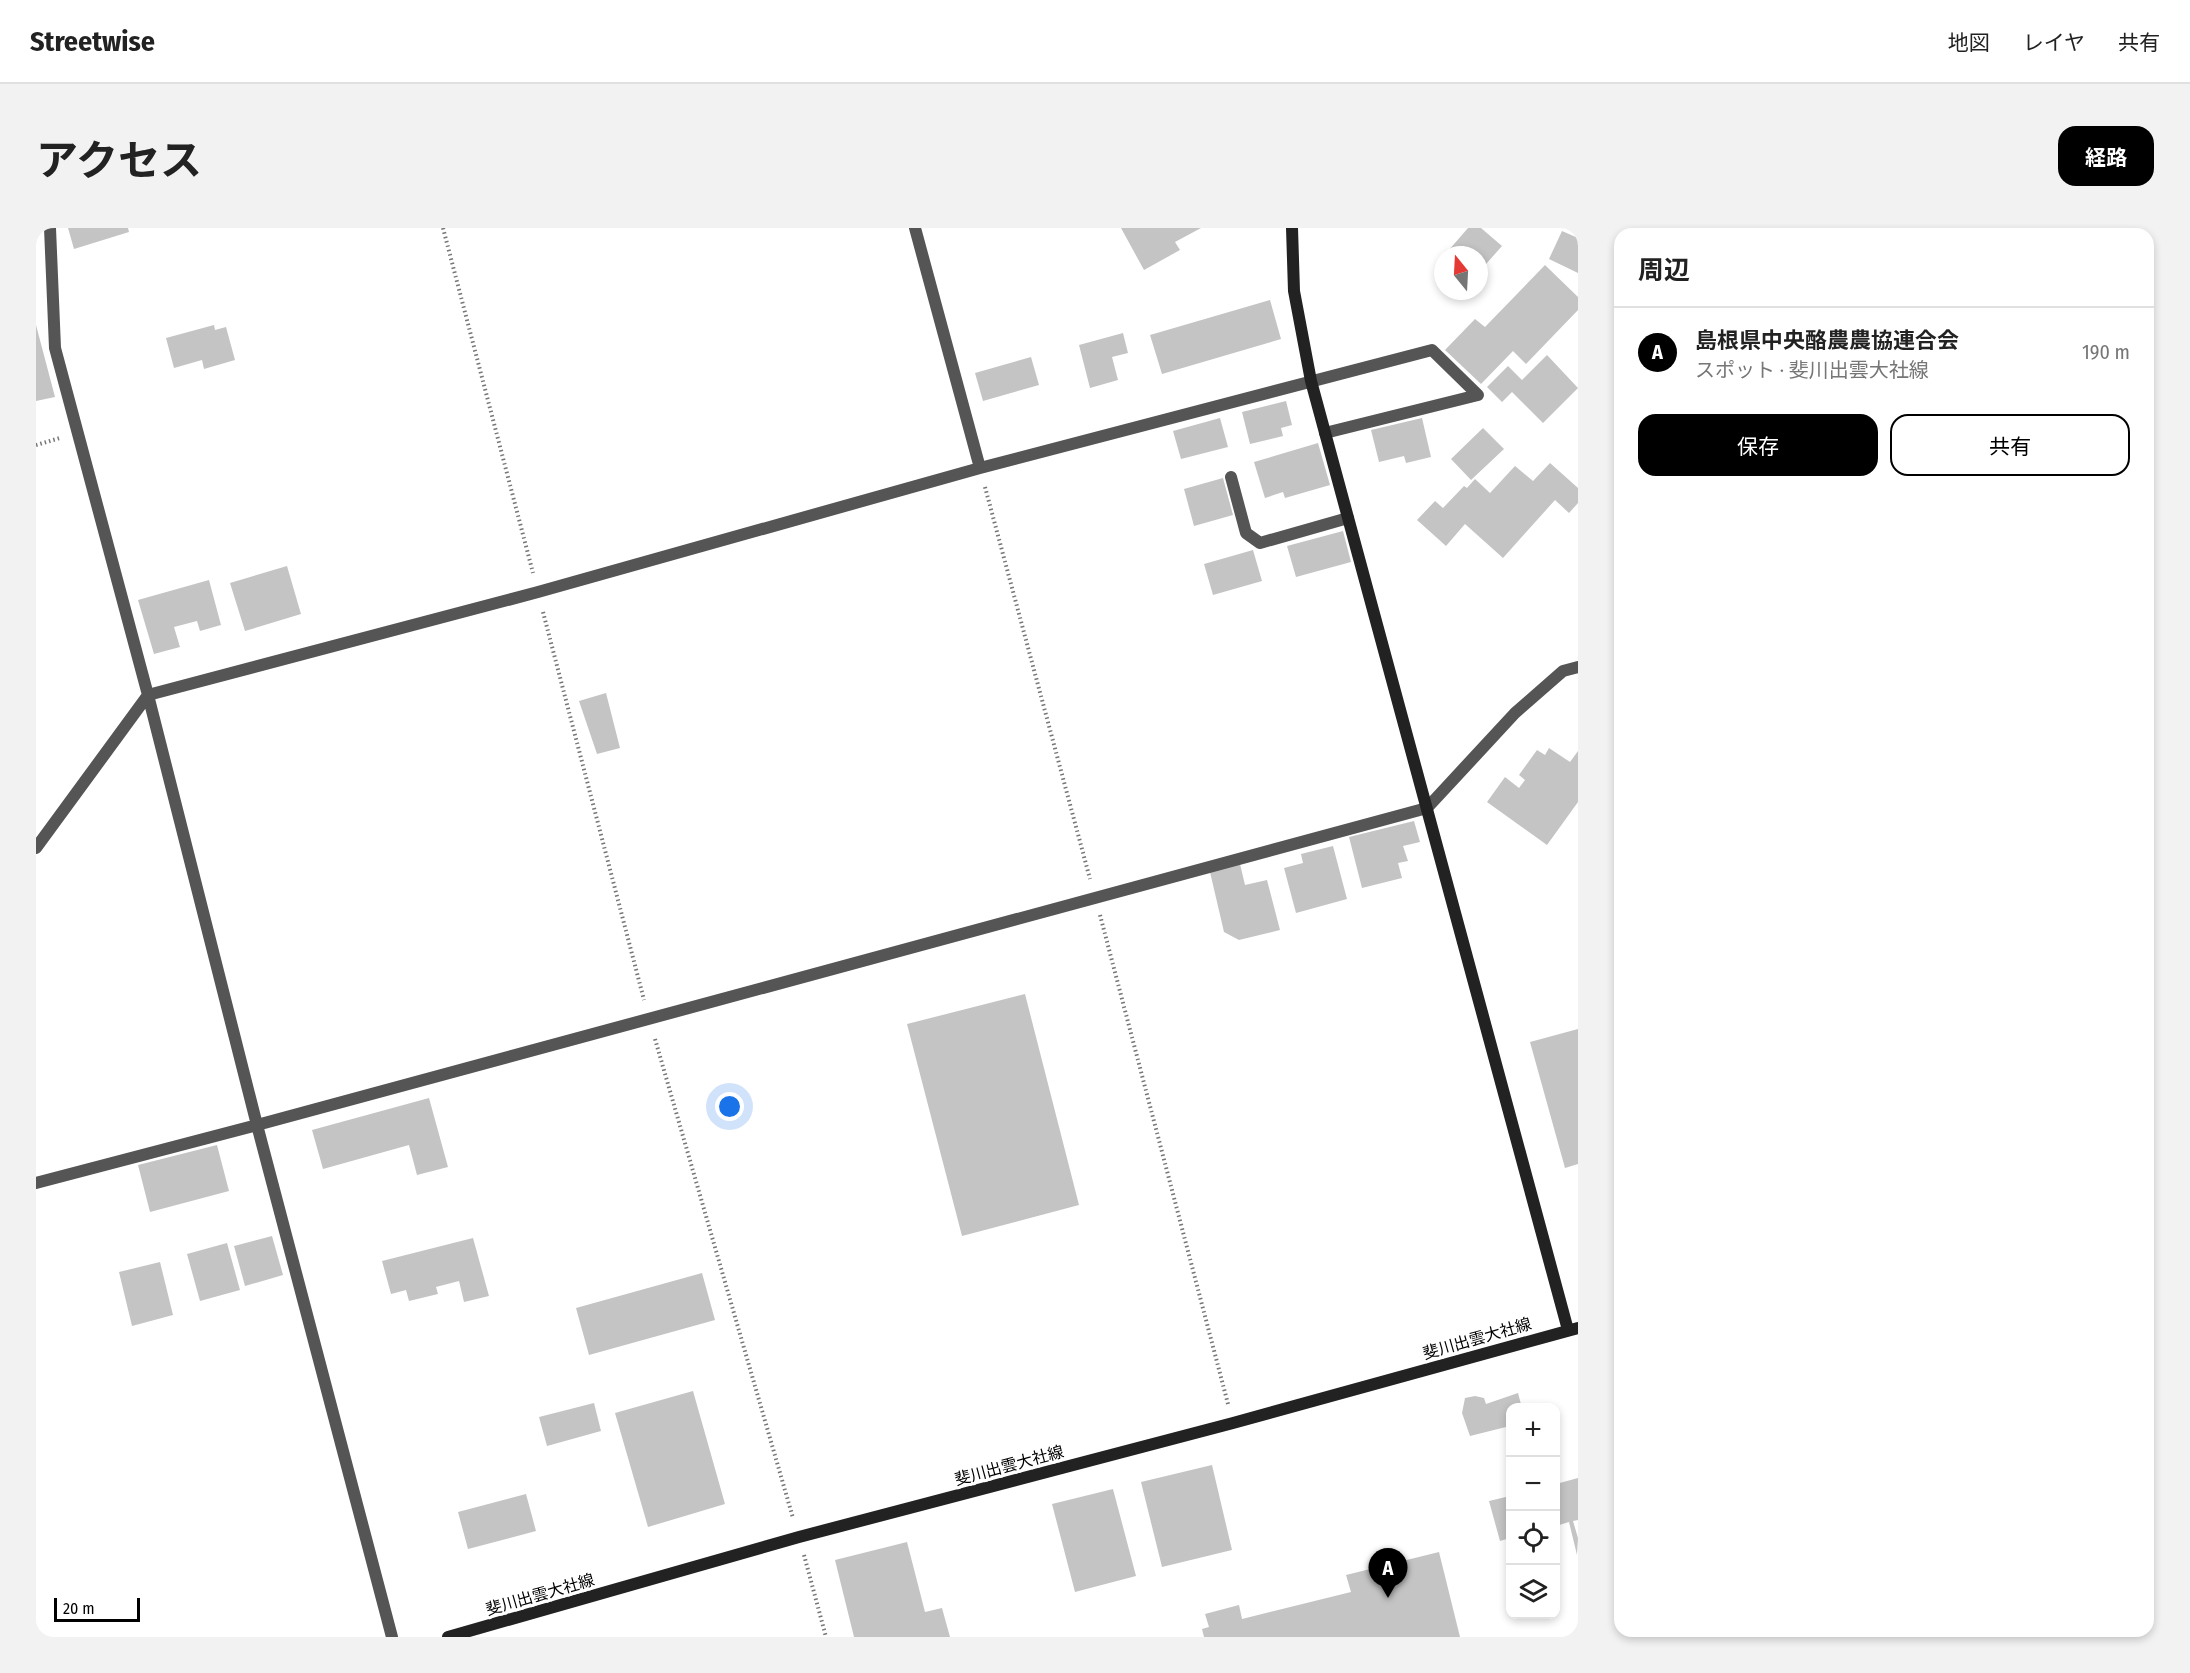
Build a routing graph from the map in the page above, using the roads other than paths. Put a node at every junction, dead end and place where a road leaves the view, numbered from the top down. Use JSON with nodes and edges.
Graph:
{"nodes":[{"id":1,"x":50,"y":228,"type":"edge"},
{"id":2,"x":915,"y":228,"type":"edge"},
{"id":3,"x":1292,"y":228,"type":"edge"},
{"id":4,"x":1311,"y":381,"type":"junction"},
{"id":5,"x":1325,"y":433,"type":"junction"},
{"id":6,"x":980,"y":468,"type":"junction"},
{"id":7,"x":1231,"y":477,"type":"dead end"},
{"id":8,"x":1348,"y":518,"type":"junction"},
{"id":9,"x":1578,"y":667,"type":"edge"},
{"id":10,"x":148,"y":695,"type":"junction"},
{"id":11,"x":1426,"y":808,"type":"junction"},
{"id":12,"x":36,"y":848,"type":"edge"},
{"id":13,"x":257,"y":1125,"type":"junction"},
{"id":14,"x":36,"y":1183,"type":"edge"},
{"id":15,"x":1573,"y":1329,"type":"edge"},
{"id":16,"x":392,"y":1637,"type":"edge"},
{"id":17,"x":448,"y":1637,"type":"edge"}],
"edges":[{"from":1,"to":10,"type":"street"},
{"from":2,"to":6,"type":"street"},
{"from":3,"to":4,"type":"main road"},
{"from":4,"to":5,"type":"main road"},
{"from":4,"to":5,"type":"street"},
{"from":4,"to":6,"type":"street"},
{"from":5,"to":8,"type":"main road"},
{"from":6,"to":10,"type":"street"},
{"from":7,"to":8,"type":"street"},
{"from":8,"to":11,"type":"main road"},
{"from":9,"to":11,"type":"street"},
{"from":10,"to":12,"type":"street"},
{"from":10,"to":13,"type":"street"},
{"from":11,"to":13,"type":"street"},
{"from":11,"to":15,"type":"main road"},
{"from":13,"to":14,"type":"street"},
{"from":13,"to":16,"type":"street"},
{"from":15,"to":17,"type":"main road","name":"斐川出雲大社線"}]}
